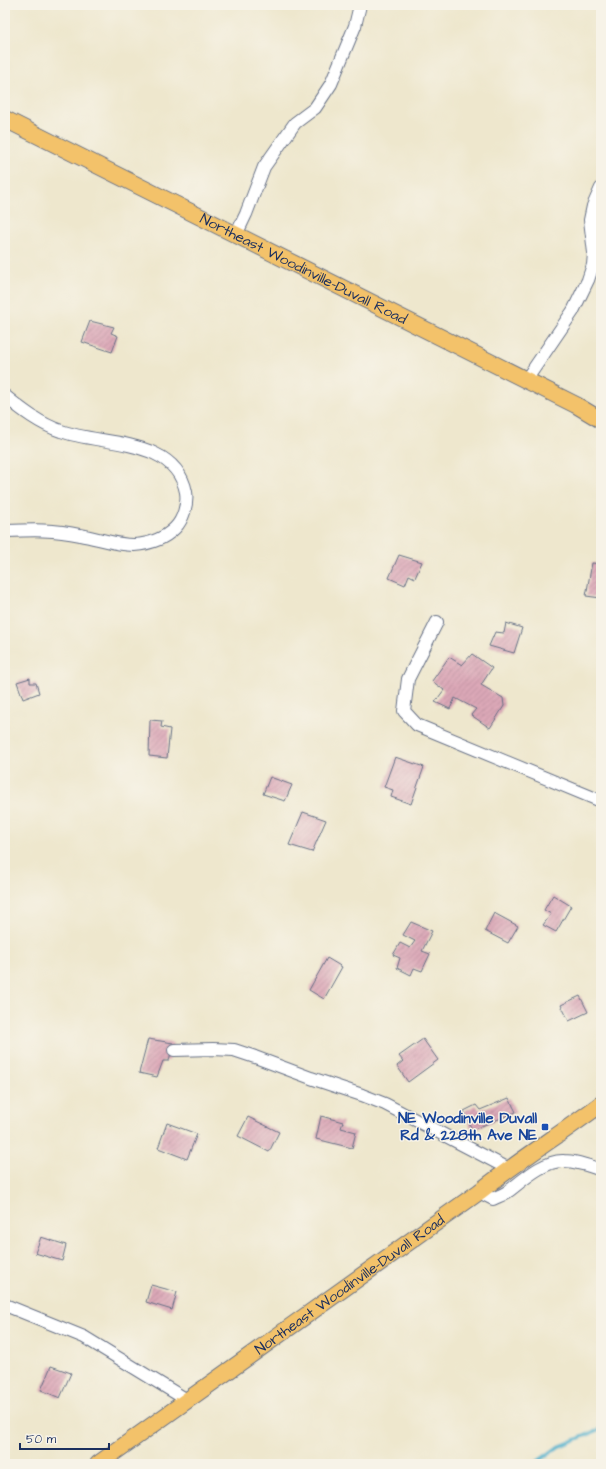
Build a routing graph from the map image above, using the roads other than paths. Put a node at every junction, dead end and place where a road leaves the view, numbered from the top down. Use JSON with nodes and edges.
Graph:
{"nodes":[{"id":1,"x":360,"y":5,"type":"edge"},
{"id":2,"x":5,"y":119,"type":"edge"},
{"id":3,"x":601,"y":188,"type":"edge"},
{"id":4,"x":236,"y":235,"type":"junction"},
{"id":5,"x":526,"y":380,"type":"junction"},
{"id":6,"x":5,"y":396,"type":"edge"},
{"id":7,"x":601,"y":420,"type":"edge"},
{"id":8,"x":5,"y":531,"type":"edge"},
{"id":9,"x":437,"y":622,"type":"dead end"},
{"id":10,"x":601,"y":801,"type":"edge"},
{"id":11,"x":174,"y":1050,"type":"dead end"},
{"id":12,"x":601,"y":1104,"type":"edge"},
{"id":13,"x":509,"y":1169,"type":"junction"},
{"id":14,"x":601,"y":1170,"type":"edge"},
{"id":15,"x":478,"y":1192,"type":"junction"},
{"id":16,"x":5,"y":1305,"type":"edge"},
{"id":17,"x":187,"y":1400,"type":"junction"},
{"id":18,"x":98,"y":1464,"type":"edge"}],
"edges":[{"from":1,"to":4,"type":"street"},
{"from":2,"to":4,"type":"main road","name":"Northeast Woodinville-Duvall Road"},
{"from":3,"to":5,"type":"street"},
{"from":4,"to":5,"type":"main road","name":"Northeast Woodinville-Duvall Road"},
{"from":5,"to":7,"type":"main road","name":"Northeast Woodinville-Duvall Road"},
{"from":6,"to":8,"type":"street"},
{"from":9,"to":10,"type":"street"},
{"from":11,"to":13,"type":"street"},
{"from":12,"to":13,"type":"main road","name":"Northeast Woodinville-Duvall Road"},
{"from":13,"to":15,"type":"main road","name":"Northeast Woodinville-Duvall Road"},
{"from":14,"to":15,"type":"street"},
{"from":15,"to":17,"type":"main road","name":"Northeast Woodinville-Duvall Road"},
{"from":16,"to":17,"type":"street"},
{"from":17,"to":18,"type":"main road","name":"Northeast Woodinville-Duvall Road"}]}
